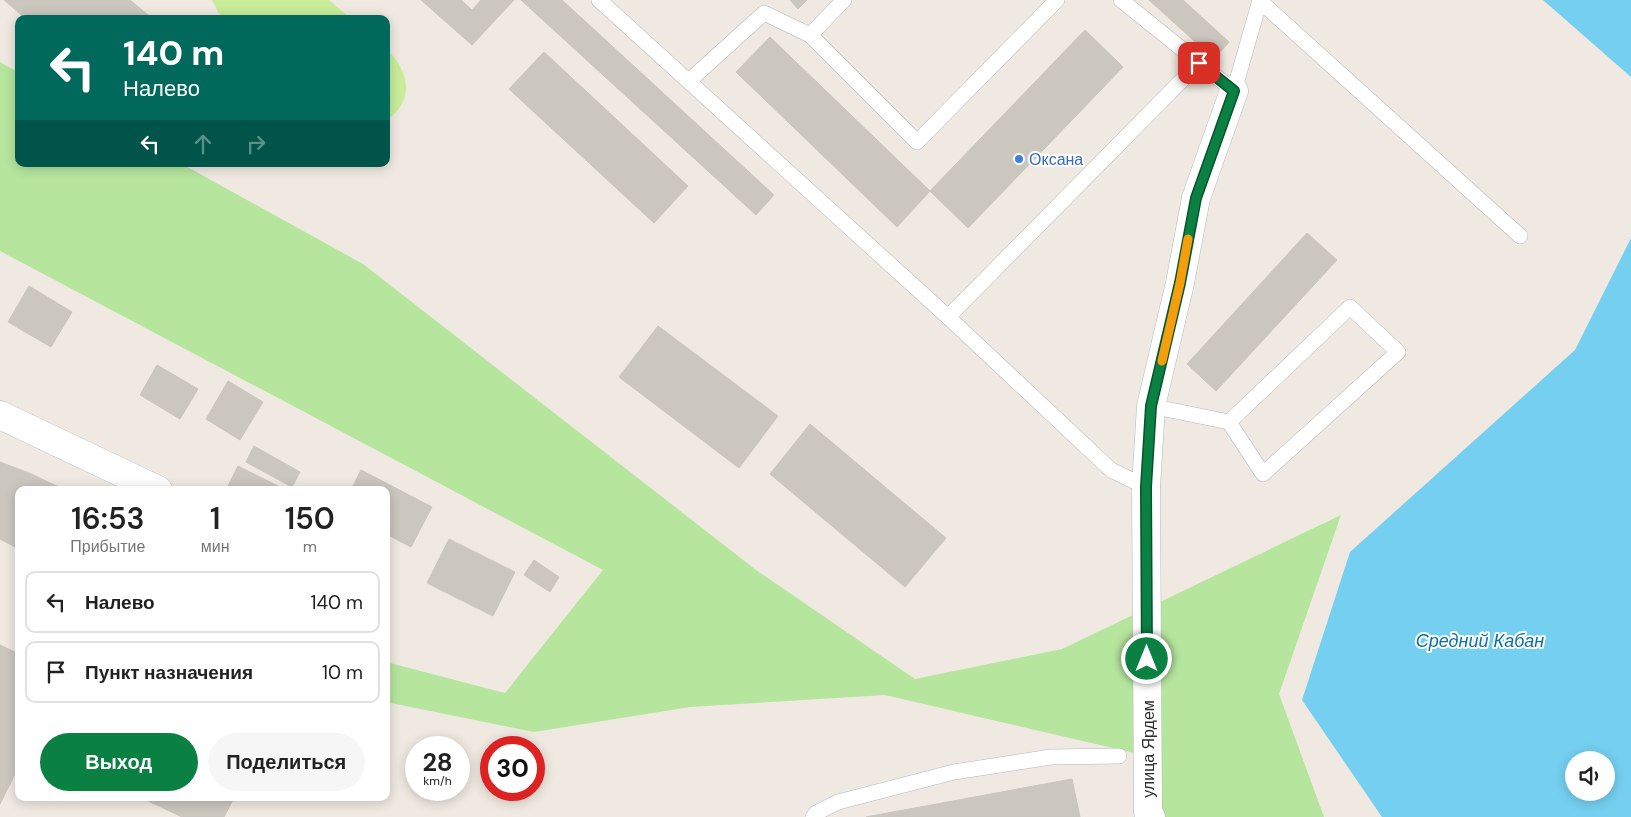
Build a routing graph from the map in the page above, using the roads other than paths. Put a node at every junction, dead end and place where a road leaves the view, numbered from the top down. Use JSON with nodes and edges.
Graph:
{"nodes":[{"id":1,"x":599,"y":0,"type":"edge"},
{"id":2,"x":844,"y":0,"type":"edge"},
{"id":3,"x":1057,"y":0,"type":"edge"},
{"id":4,"x":1121,"y":0,"type":"edge"},
{"id":5,"x":1262,"y":1,"type":"edge"},
{"id":6,"x":810,"y":35,"type":"junction"},
{"id":7,"x":1199,"y":63,"type":"junction"},
{"id":8,"x":689,"y":81,"type":"junction"},
{"id":9,"x":1234,"y":91,"type":"junction"},
{"id":10,"x":1520,"y":236,"type":"dead end"},
{"id":11,"x":948,"y":317,"type":"junction"},
{"id":12,"x":1151,"y":406,"type":"junction"},
{"id":13,"x":0,"y":415,"type":"edge"},
{"id":14,"x":1229,"y":422,"type":"junction"},
{"id":15,"x":150,"y":486,"type":"edge"},
{"id":16,"x":1146,"y":487,"type":"junction"},
{"id":17,"x":1119,"y":756,"type":"dead end"},
{"id":18,"x":813,"y":817,"type":"edge"},
{"id":19,"x":1151,"y":817,"type":"edge"}],
"edges":[{"from":1,"to":8,"type":"lane"},
{"from":2,"to":6,"type":"lane"},
{"from":3,"to":6,"type":"lane"},
{"from":4,"to":7,"type":"lane"},
{"from":5,"to":9,"type":"lane"},
{"from":5,"to":10,"type":"lane"},
{"from":6,"to":8,"type":"lane"},
{"from":7,"to":9,"type":"lane"},
{"from":7,"to":11,"type":"lane"},
{"from":8,"to":11,"type":"lane"},
{"from":9,"to":12,"type":"street","name":"улица Ярдем"},
{"from":11,"to":16,"type":"lane"},
{"from":12,"to":14,"type":"lane"},
{"from":12,"to":16,"type":"street","name":"улица Ярдем"},
{"from":13,"to":15,"type":"street"},
{"from":14,"to":14,"type":"lane"},
{"from":16,"to":19,"type":"street","name":"улица Ярдем"},
{"from":17,"to":18,"type":"lane"}]}
